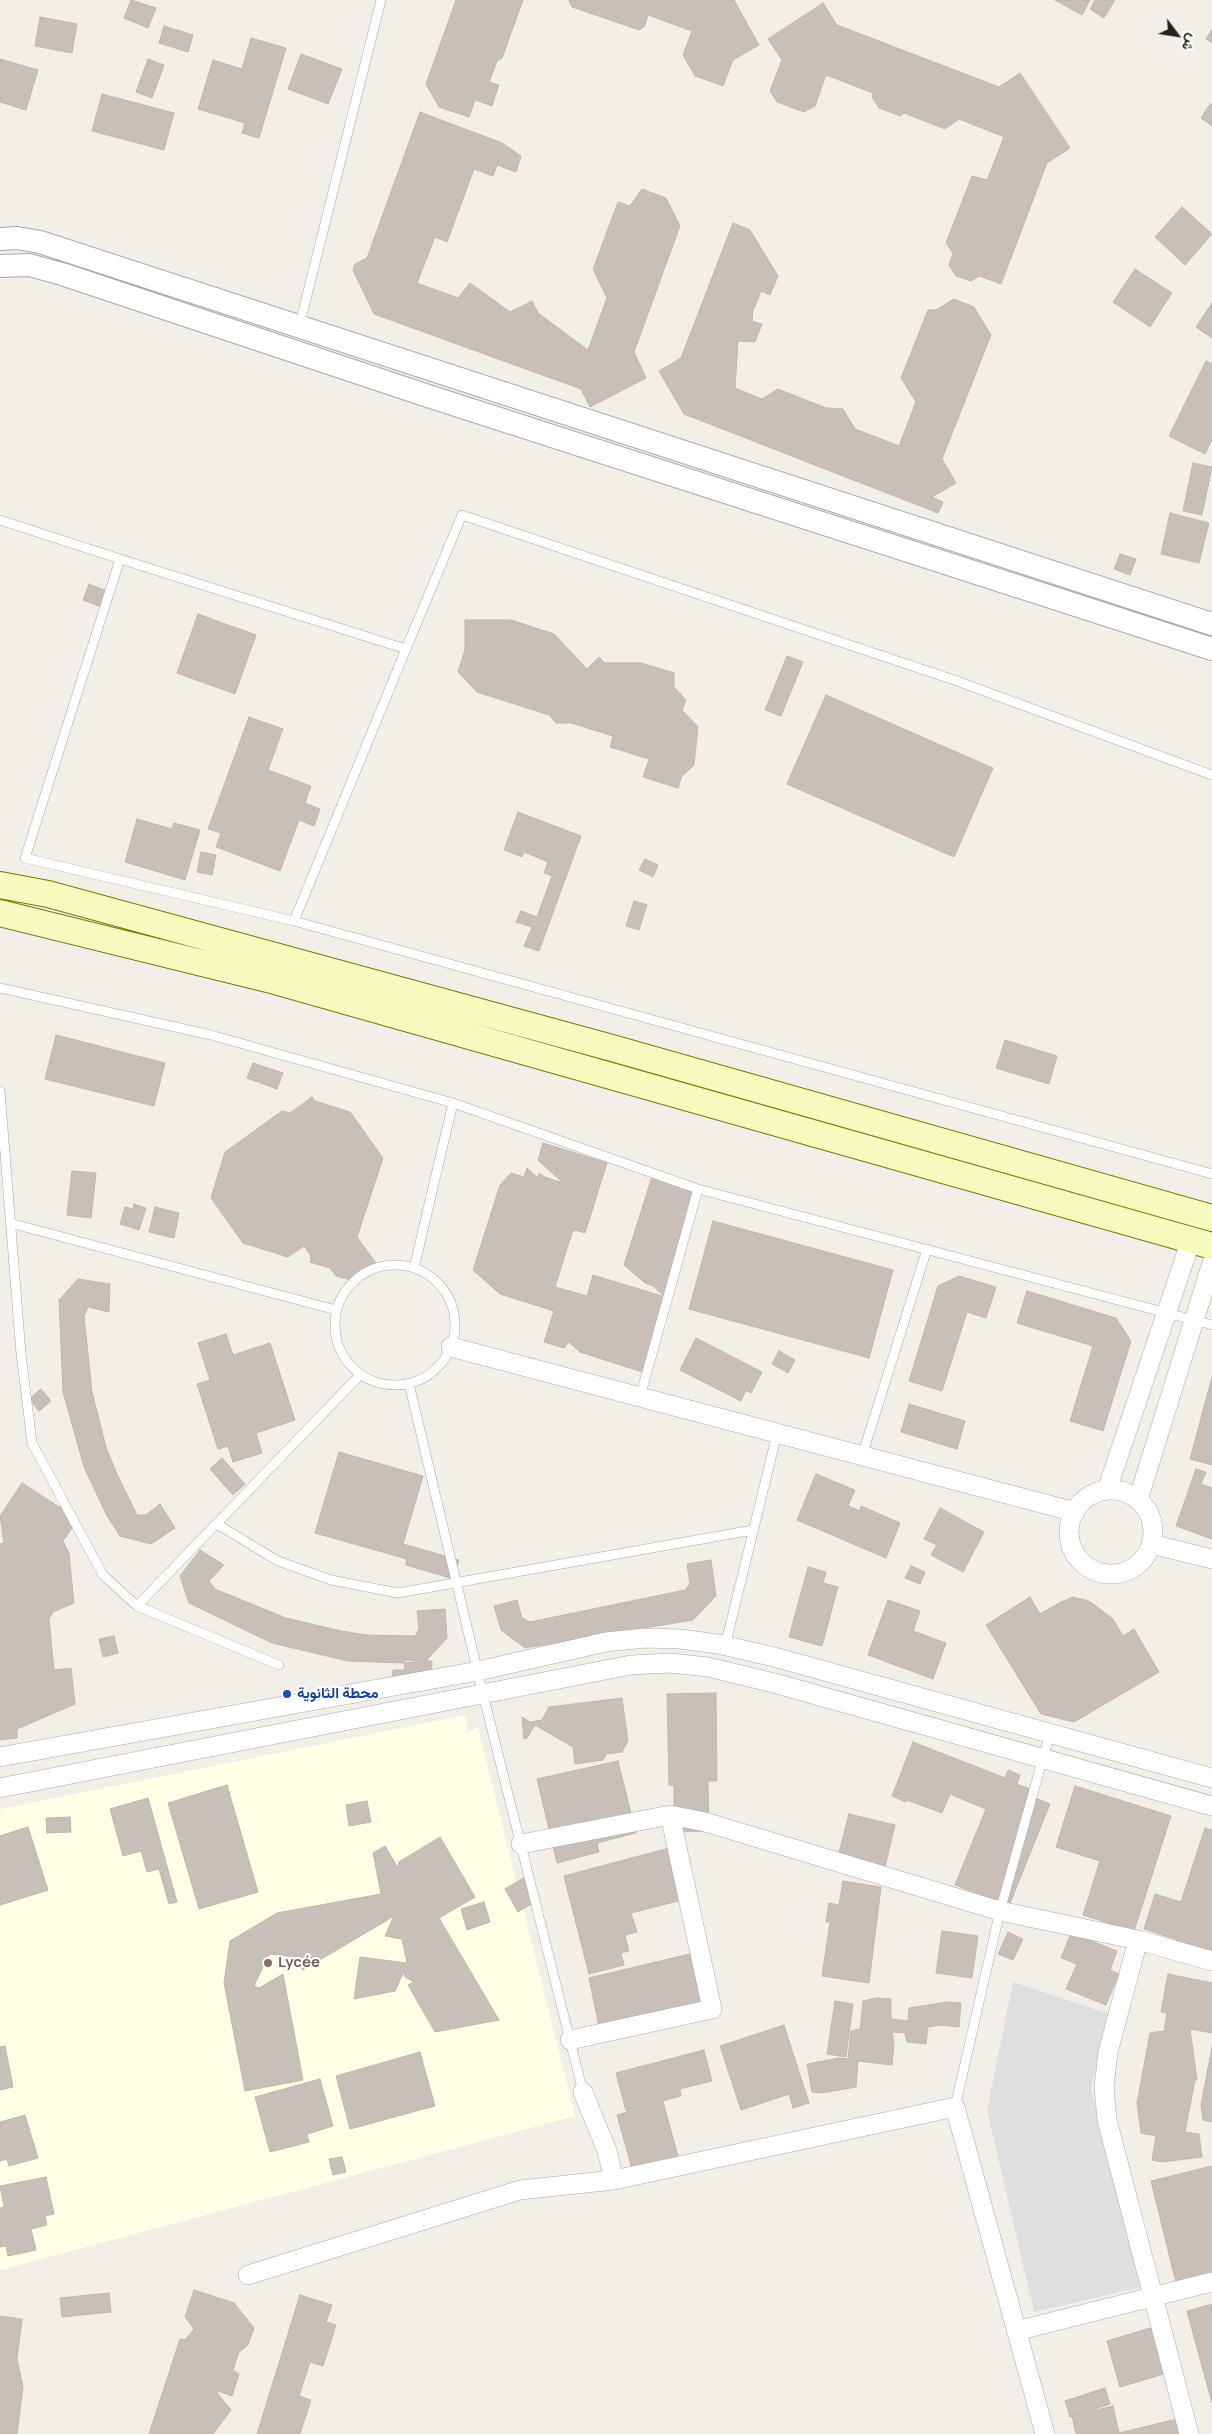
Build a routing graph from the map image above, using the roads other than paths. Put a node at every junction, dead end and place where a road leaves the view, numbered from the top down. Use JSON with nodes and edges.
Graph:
{"nodes":[{"id":1,"x":381,"y":0,"type":"edge"},
{"id":2,"x":0,"y":240,"type":"edge"},
{"id":3,"x":0,"y":266,"type":"edge"},
{"id":4,"x":298,"y":327,"type":"junction"},
{"id":5,"x":0,"y":520,"type":"edge"},
{"id":6,"x":120,"y":559,"type":"junction"},
{"id":7,"x":1212,"y":624,"type":"edge"},
{"id":8,"x":1212,"y":649,"type":"edge"},
{"id":9,"x":406,"y":650,"type":"junction"},
{"id":10,"x":1212,"y":775,"type":"edge"},
{"id":11,"x":0,"y":885,"type":"edge"},
{"id":12,"x":0,"y":913,"type":"edge"},
{"id":13,"x":294,"y":921,"type":"junction"},
{"id":14,"x":0,"y":988,"type":"edge"},
{"id":15,"x":0,"y":1091,"type":"edge"},
{"id":16,"x":453,"y":1104,"type":"junction"},
{"id":17,"x":1,"y":1119,"type":"edge"},
{"id":18,"x":1212,"y":1174,"type":"edge"},
{"id":19,"x":698,"y":1189,"type":"junction"},
{"id":20,"x":1212,"y":1218,"type":"edge"},
{"id":21,"x":10,"y":1223,"type":"junction"},
{"id":22,"x":1201,"y":1243,"type":"edge"},
{"id":23,"x":927,"y":1249,"type":"junction"},
{"id":24,"x":1212,"y":1264,"type":"edge"},
{"id":25,"x":414,"y":1268,"type":"junction"},
{"id":26,"x":336,"y":1310,"type":"junction"},
{"id":27,"x":1166,"y":1313,"type":"junction"},
{"id":28,"x":1203,"y":1322,"type":"edge"},
{"id":29,"x":451,"y":1347,"type":"junction"},
{"id":30,"x":360,"y":1376,"type":"junction"},
{"id":31,"x":409,"y":1384,"type":"junction"},
{"id":32,"x":640,"y":1397,"type":"junction"},
{"id":33,"x":777,"y":1434,"type":"junction"},
{"id":34,"x":862,"y":1456,"type":"junction"},
{"id":35,"x":1107,"y":1490,"type":"junction"},
{"id":36,"x":1138,"y":1500,"type":"junction"},
{"id":37,"x":1075,"y":1512,"type":"junction"},
{"id":38,"x":217,"y":1524,"type":"junction"},
{"id":39,"x":753,"y":1530,"type":"junction"},
{"id":40,"x":1152,"y":1544,"type":"junction"},
{"id":41,"x":1212,"y":1559,"type":"edge"},
{"id":42,"x":456,"y":1583,"type":"junction"},
{"id":43,"x":137,"y":1606,"type":"junction"},
{"id":44,"x":725,"y":1646,"type":"junction"},
{"id":45,"x":279,"y":1664,"type":"dead end"},
{"id":46,"x":478,"y":1671,"type":"junction"},
{"id":47,"x":483,"y":1694,"type":"junction"},
{"id":48,"x":1050,"y":1733,"type":"junction"},
{"id":49,"x":0,"y":1757,"type":"edge"},
{"id":50,"x":1042,"y":1759,"type":"junction"},
{"id":51,"x":1212,"y":1778,"type":"edge"},
{"id":52,"x":0,"y":1788,"type":"edge"},
{"id":53,"x":1212,"y":1806,"type":"edge"},
{"id":54,"x":670,"y":1815,"type":"junction"},
{"id":55,"x":521,"y":1844,"type":"junction"},
{"id":56,"x":1000,"y":1911,"type":"junction"},
{"id":57,"x":1138,"y":1940,"type":"junction"},
{"id":58,"x":1212,"y":1961,"type":"edge"},
{"id":59,"x":570,"y":2040,"type":"junction"},
{"id":60,"x":583,"y":2092,"type":"joint"},
{"id":61,"x":954,"y":2107,"type":"junction"},
{"id":62,"x":614,"y":2180,"type":"junction"},
{"id":63,"x":248,"y":2275,"type":"dead end"},
{"id":64,"x":1212,"y":2282,"type":"edge"},
{"id":65,"x":1153,"y":2297,"type":"junction"},
{"id":66,"x":1016,"y":2331,"type":"junction"},
{"id":67,"x":1045,"y":2434,"type":"edge"},
{"id":68,"x":1189,"y":2434,"type":"edge"}],
"edges":[{"from":1,"to":4,"type":"lane"},
{"from":2,"to":4,"type":"street"},
{"from":3,"to":8,"type":"street"},
{"from":4,"to":7,"type":"street"},
{"from":5,"to":6,"type":"lane"},
{"from":6,"to":9,"type":"lane"},
{"from":6,"to":13,"type":"lane"},
{"from":9,"to":10,"type":"lane"},
{"from":9,"to":13,"type":"lane"},
{"from":11,"to":20,"type":"main road"},
{"from":12,"to":22,"type":"main road"},
{"from":13,"to":18,"type":"lane"},
{"from":14,"to":16,"type":"lane"},
{"from":15,"to":17,"type":"lane"},
{"from":16,"to":19,"type":"lane"},
{"from":16,"to":25,"type":"lane"},
{"from":17,"to":21,"type":"lane"},
{"from":19,"to":23,"type":"lane"},
{"from":19,"to":32,"type":"lane"},
{"from":21,"to":26,"type":"lane"},
{"from":21,"to":43,"type":"lane"},
{"from":22,"to":27,"type":"street"},
{"from":23,"to":27,"type":"lane"},
{"from":23,"to":34,"type":"lane"},
{"from":24,"to":28,"type":"street"},
{"from":25,"to":26,"type":"lane"},
{"from":25,"to":29,"type":"lane"},
{"from":26,"to":30,"type":"lane"},
{"from":27,"to":28,"type":"lane"},
{"from":27,"to":35,"type":"street"},
{"from":28,"to":36,"type":"street"},
{"from":29,"to":31,"type":"lane"},
{"from":29,"to":32,"type":"street"},
{"from":30,"to":31,"type":"lane"},
{"from":30,"to":38,"type":"lane"},
{"from":31,"to":42,"type":"lane"},
{"from":32,"to":33,"type":"street"},
{"from":33,"to":34,"type":"street"},
{"from":33,"to":39,"type":"lane"},
{"from":34,"to":37,"type":"street"},
{"from":35,"to":36,"type":"street"},
{"from":35,"to":37,"type":"street"},
{"from":36,"to":40,"type":"street"},
{"from":37,"to":40,"type":"street"},
{"from":38,"to":42,"type":"lane"},
{"from":38,"to":43,"type":"lane"},
{"from":39,"to":42,"type":"lane"},
{"from":39,"to":44,"type":"lane"},
{"from":40,"to":41,"type":"street"},
{"from":42,"to":46,"type":"lane"},
{"from":43,"to":45,"type":"lane"},
{"from":44,"to":46,"type":"street"},
{"from":44,"to":48,"type":"street"},
{"from":46,"to":47,"type":"lane"},
{"from":46,"to":49,"type":"street"},
{"from":47,"to":50,"type":"street"},
{"from":47,"to":52,"type":"street"},
{"from":47,"to":55,"type":"lane"},
{"from":48,"to":50,"type":"lane"},
{"from":48,"to":51,"type":"street"},
{"from":50,"to":53,"type":"street"},
{"from":50,"to":56,"type":"lane"},
{"from":54,"to":55,"type":"street"},
{"from":54,"to":56,"type":"street"},
{"from":54,"to":59,"type":"street"},
{"from":55,"to":59,"type":"lane"},
{"from":56,"to":57,"type":"street"},
{"from":56,"to":61,"type":"lane"},
{"from":57,"to":58,"type":"street"},
{"from":57,"to":65,"type":"street"},
{"from":59,"to":60,"type":"lane"},
{"from":60,"to":62,"type":"street"},
{"from":61,"to":62,"type":"street"},
{"from":61,"to":66,"type":"street"},
{"from":62,"to":63,"type":"street"},
{"from":64,"to":65,"type":"street"},
{"from":65,"to":66,"type":"street"},
{"from":65,"to":68,"type":"street"},
{"from":66,"to":67,"type":"street"}]}
